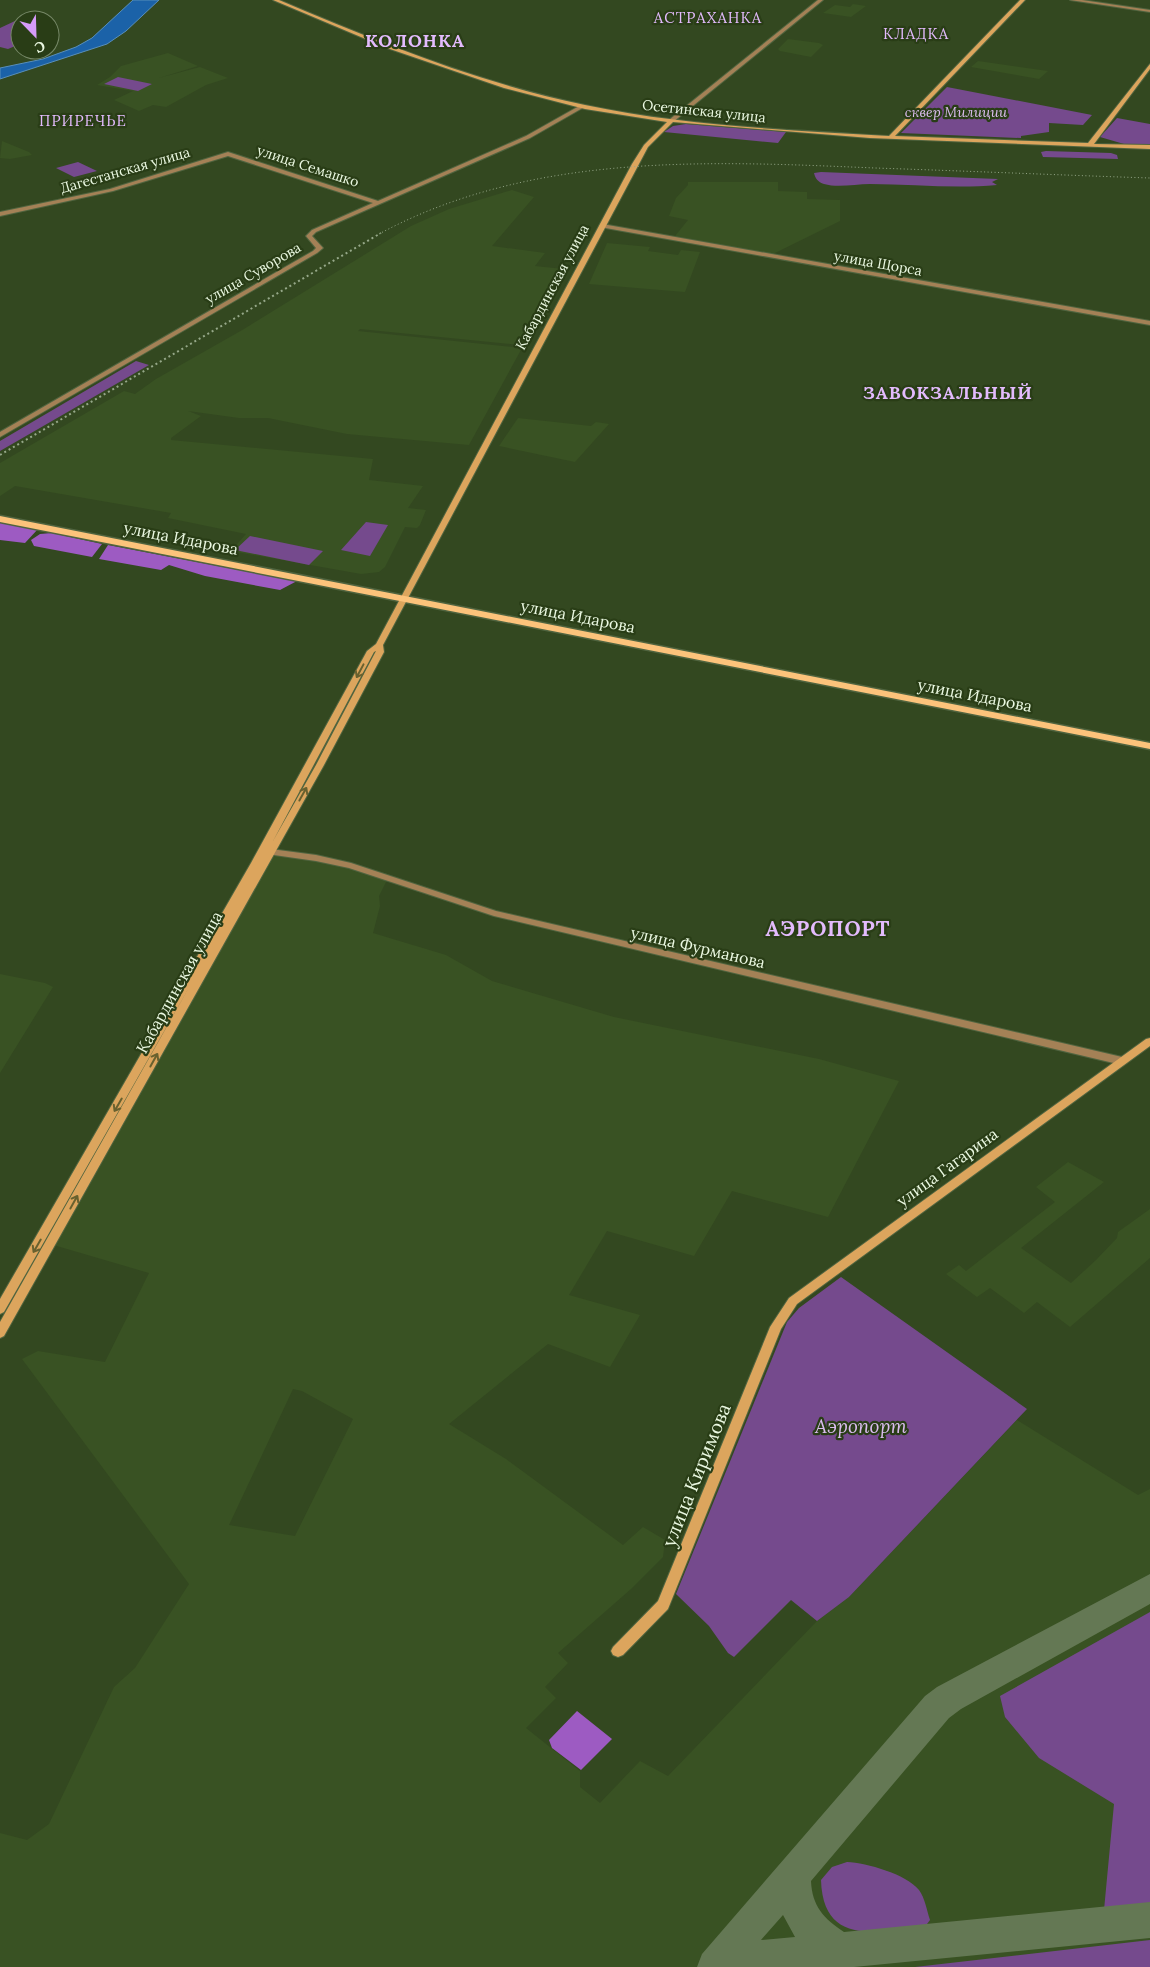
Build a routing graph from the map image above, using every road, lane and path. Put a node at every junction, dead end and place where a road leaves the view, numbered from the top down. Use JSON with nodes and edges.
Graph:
{"nodes":[{"id":1,"x":275,"y":0,"type":"edge"},
{"id":2,"x":821,"y":0,"type":"edge"},
{"id":3,"x":1023,"y":0,"type":"edge"},
{"id":4,"x":1072,"y":0,"type":"edge"},
{"id":5,"x":1150,"y":11,"type":"edge"},
{"id":6,"x":1150,"y":66,"type":"edge"},
{"id":7,"x":583,"y":106,"type":"junction"},
{"id":8,"x":671,"y":121,"type":"junction"},
{"id":9,"x":891,"y":137,"type":"junction"},
{"id":10,"x":1090,"y":145,"type":"junction"},
{"id":11,"x":1150,"y":147,"type":"edge"},
{"id":12,"x":228,"y":154,"type":"joint"},
{"id":13,"x":379,"y":203,"type":"junction"},
{"id":14,"x":0,"y":214,"type":"edge"},
{"id":15,"x":602,"y":226,"type":"junction"},
{"id":16,"x":1150,"y":323,"type":"edge"},
{"id":17,"x":0,"y":435,"type":"edge"},
{"id":18,"x":0,"y":514,"type":"edge"},
{"id":19,"x":0,"y":519,"type":"edge"},
{"id":20,"x":405,"y":596,"type":"junction"},
{"id":21,"x":1150,"y":741,"type":"edge"},
{"id":22,"x":1150,"y":746,"type":"edge"},
{"id":23,"x":267,"y":851,"type":"junction"},
{"id":24,"x":1150,"y":1041,"type":"edge"},
{"id":25,"x":1122,"y":1061,"type":"junction"},
{"id":26,"x":793,"y":1301,"type":"joint"},
{"id":27,"x":0,"y":1309,"type":"edge"},
{"id":28,"x":0,"y":1333,"type":"edge"},
{"id":29,"x":618,"y":1651,"type":"dead end"}],
"edges":[{"from":1,"to":7,"type":"main road","name":"Осетинская улица"},
{"from":2,"to":8,"type":"street","name":"Кабардинская улица"},
{"from":3,"to":9,"type":"main road"},
{"from":4,"to":5,"type":"street"},
{"from":6,"to":10,"type":"main road"},
{"from":7,"to":8,"type":"main road","name":"Осетинская улица"},
{"from":7,"to":13,"type":"street","name":"улица Суворова"},
{"from":8,"to":9,"type":"main road","name":"Осетинская улица"},
{"from":8,"to":15,"type":"main road","name":"Кабардинская улица"},
{"from":9,"to":10,"type":"main road","name":"Осетинская улица"},
{"from":10,"to":11,"type":"main road","name":"Осетинская улица"},
{"from":12,"to":13,"type":"street","name":"улица Семашко"},
{"from":12,"to":14,"type":"street","name":"Дагестанская улица"},
{"from":13,"to":17,"type":"street","name":"улица Суворова"},
{"from":15,"to":16,"type":"street","name":"улица Щорса"},
{"from":15,"to":20,"type":"main road","name":"Кабардинская улица"},
{"from":18,"to":20,"type":"main road","name":"улица Идарова"},
{"from":19,"to":20,"type":"main road","name":"улица Идарова"},
{"from":20,"to":21,"type":"main road","name":"улица Идарова"},
{"from":20,"to":22,"type":"main road","name":"улица Идарова"},
{"from":20,"to":23,"type":"main road","name":"Кабардинская улица"},
{"from":23,"to":25,"type":"street","name":"улица Фурманова"},
{"from":23,"to":27,"type":"main road","name":"Кабардинская улица","one_way":true},
{"from":28,"to":23,"type":"main road","name":"Кабардинская улица","one_way":true},
{"from":24,"to":25,"type":"main road","name":"улица Гагарина"},
{"from":25,"to":26,"type":"main road","name":"улица Гагарина"},
{"from":26,"to":29,"type":"main road","name":"улица Киримова"}]}
